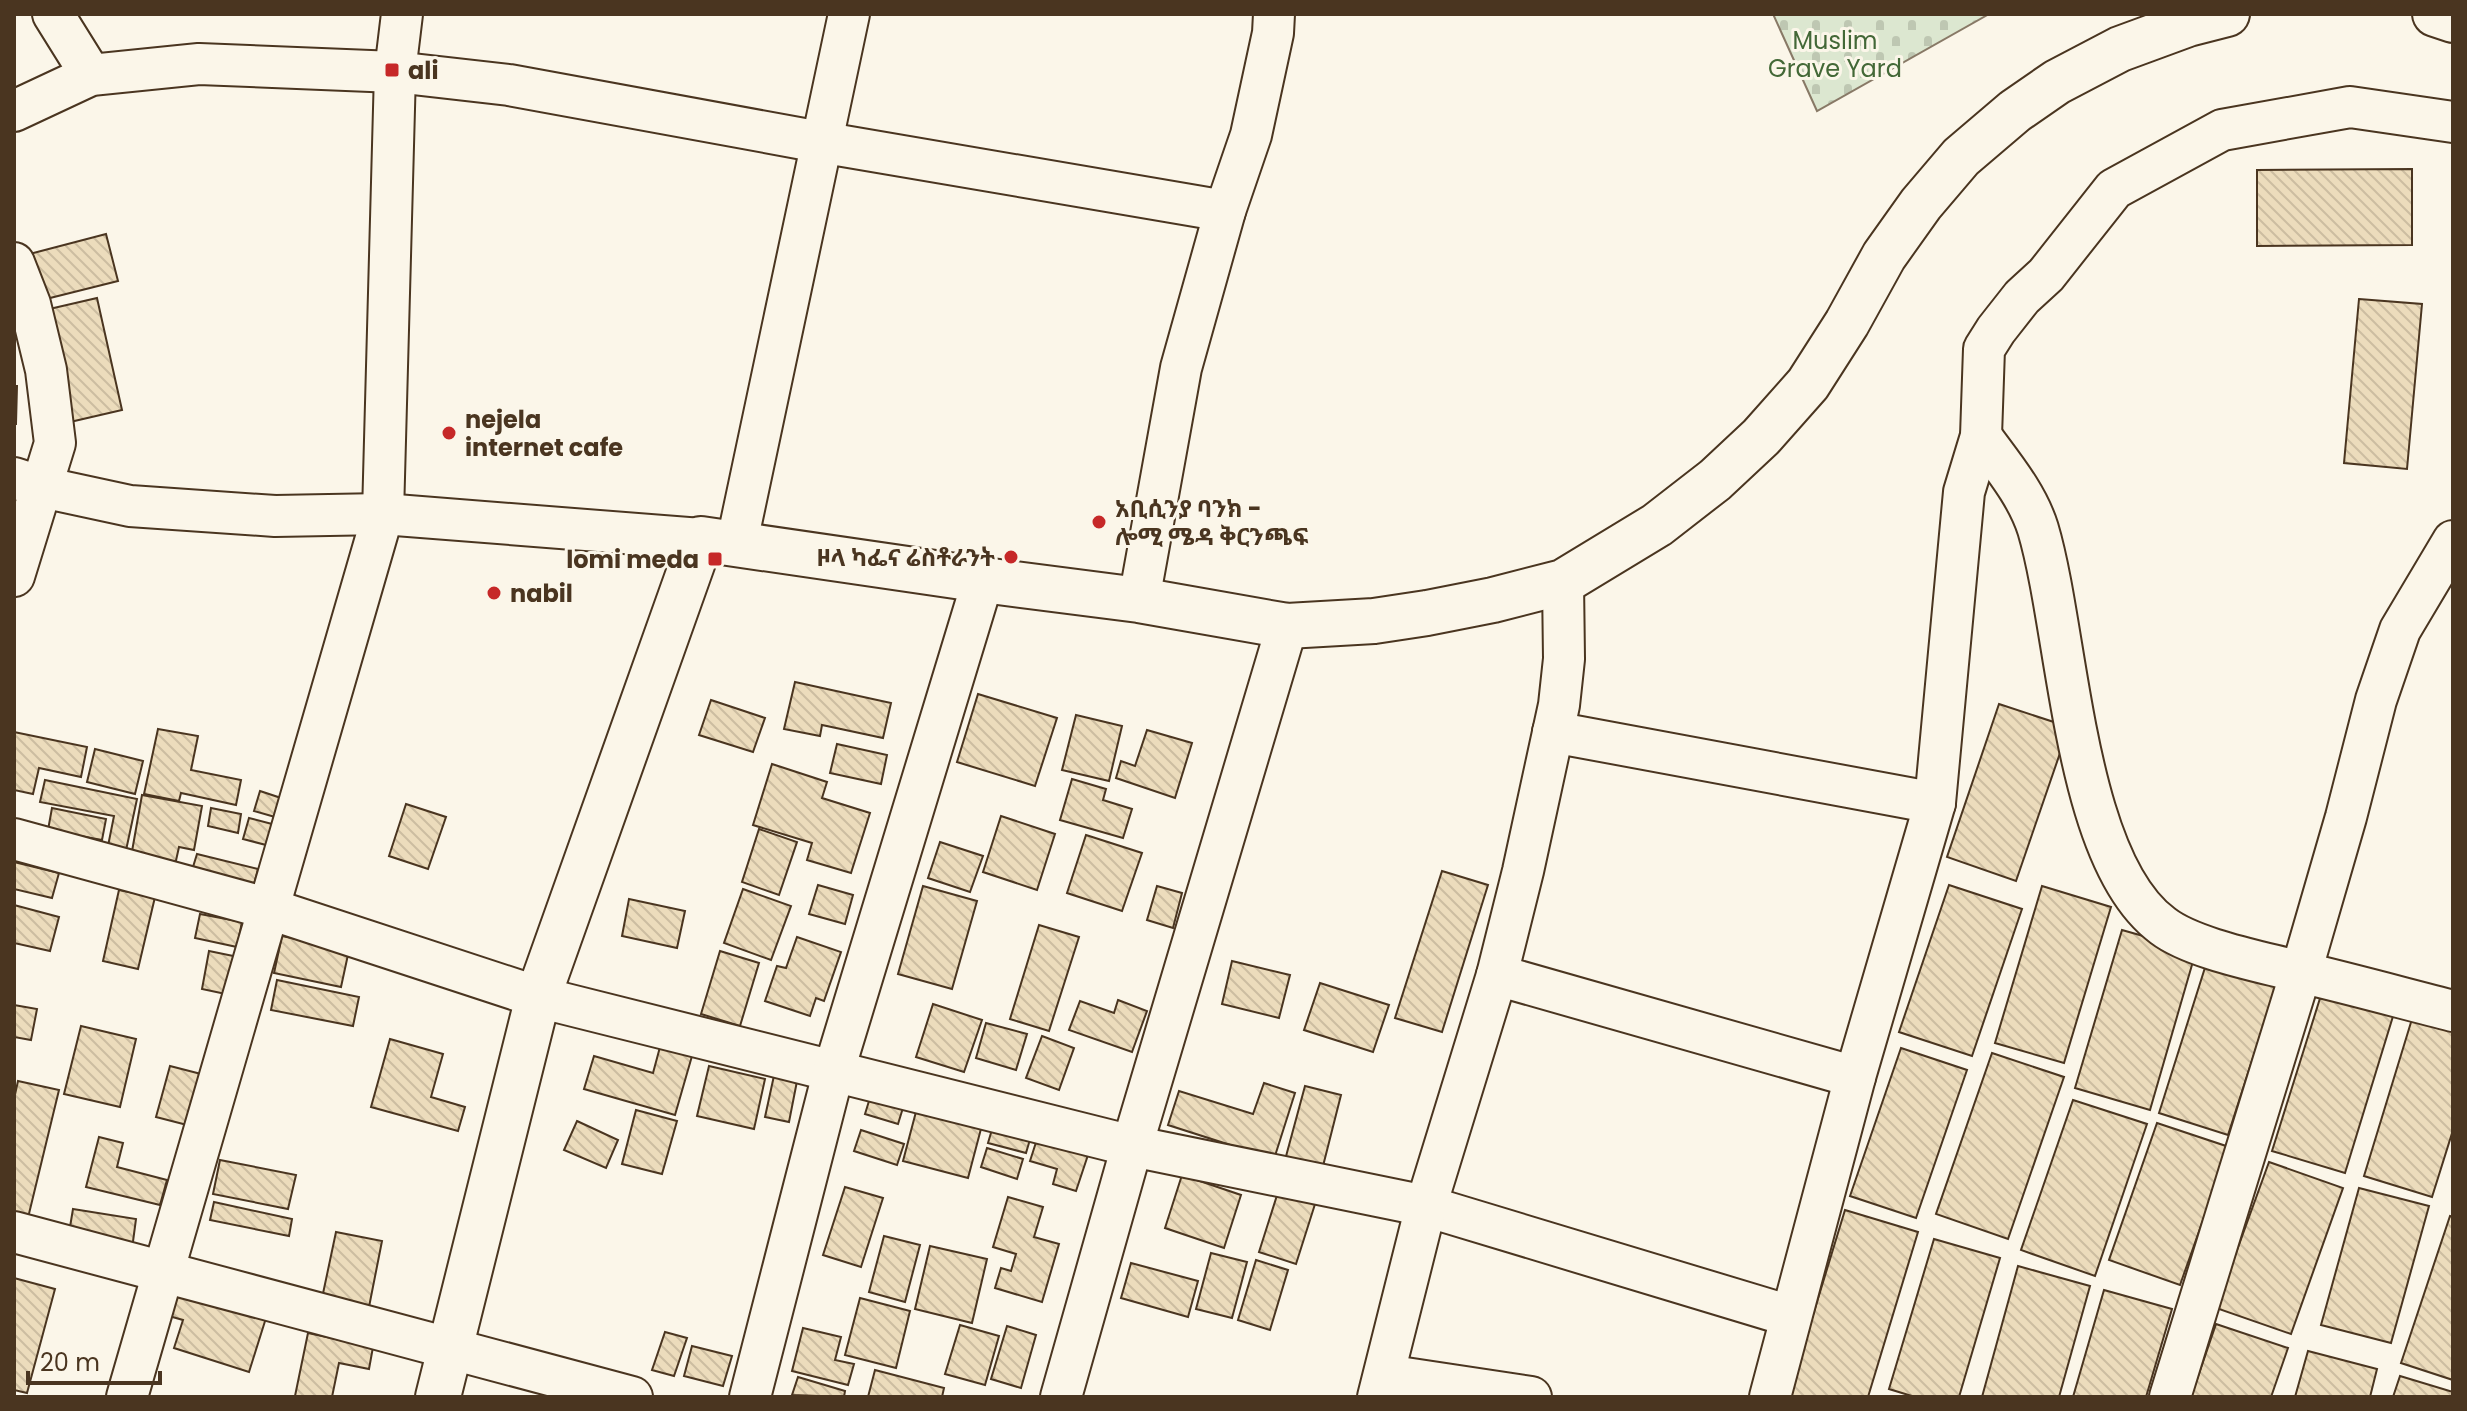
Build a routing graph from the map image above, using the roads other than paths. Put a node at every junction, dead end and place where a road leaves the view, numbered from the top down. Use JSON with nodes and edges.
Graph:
{"nodes":[{"id":1,"x":53,"y":14,"type":"edge"},
{"id":2,"x":402,"y":14,"type":"edge"},
{"id":3,"x":849,"y":14,"type":"edge"},
{"id":4,"x":1274,"y":14,"type":"edge"},
{"id":5,"x":2227,"y":14,"type":"edge"},
{"id":6,"x":2435,"y":14,"type":"edge"},
{"id":7,"x":2453,"y":20,"type":"edge"},
{"id":8,"x":395,"y":72,"type":"junction"},
{"id":9,"x":91,"y":75,"type":"junction"},
{"id":10,"x":14,"y":111,"type":"edge"},
{"id":11,"x":2453,"y":122,"type":"edge"},
{"id":12,"x":820,"y":142,"type":"junction"},
{"id":13,"x":1225,"y":211,"type":"junction"},
{"id":14,"x":14,"y":263,"type":"edge"},
{"id":15,"x":1981,"y":436,"type":"junction"},
{"id":16,"x":28,"y":482,"type":"edge"},
{"id":17,"x":383,"y":514,"type":"junction"},
{"id":18,"x":719,"y":540,"type":"junction"},
{"id":19,"x":2453,"y":541,"type":"edge"},
{"id":20,"x":14,"y":576,"type":"edge"},
{"id":21,"x":983,"y":580,"type":"junction"},
{"id":22,"x":1563,"y":582,"type":"junction"},
{"id":23,"x":1139,"y":600,"type":"junction"},
{"id":24,"x":1287,"y":626,"type":"junction"},
{"id":25,"x":1553,"y":732,"type":"junction"},
{"id":26,"x":1935,"y":803,"type":"junction"},
{"id":27,"x":14,"y":839,"type":"edge"},
{"id":28,"x":270,"y":909,"type":"junction"},
{"id":29,"x":2301,"y":972,"type":"junction"},
{"id":30,"x":1497,"y":975,"type":"junction"},
{"id":31,"x":538,"y":997,"type":"junction"},
{"id":32,"x":2453,"y":1011,"type":"edge"},
{"id":33,"x":834,"y":1070,"type":"junction"},
{"id":34,"x":1855,"y":1077,"type":"junction"},
{"id":35,"x":1132,"y":1146,"type":"junction"},
{"id":36,"x":1426,"y":1206,"type":"junction"},
{"id":37,"x":14,"y":1232,"type":"edge"},
{"id":38,"x":163,"y":1273,"type":"junction"},
{"id":39,"x":1790,"y":1316,"type":"junction"},
{"id":40,"x":451,"y":1347,"type":"junction"},
{"id":41,"x":1381,"y":1386,"type":"edge"},
{"id":42,"x":127,"y":1397,"type":"edge"},
{"id":43,"x":438,"y":1397,"type":"edge"},
{"id":44,"x":632,"y":1397,"type":"edge"},
{"id":45,"x":750,"y":1397,"type":"edge"},
{"id":46,"x":1061,"y":1397,"type":"edge"},
{"id":47,"x":1531,"y":1397,"type":"edge"},
{"id":48,"x":1770,"y":1397,"type":"edge"},
{"id":49,"x":2170,"y":1397,"type":"edge"}],
"edges":[{"from":1,"to":9,"type":"street"},
{"from":2,"to":8,"type":"street"},
{"from":3,"to":12,"type":"street"},
{"from":4,"to":13,"type":"street"},
{"from":5,"to":22,"type":"street"},
{"from":6,"to":7,"type":"street"},
{"from":8,"to":9,"type":"street"},
{"from":8,"to":12,"type":"street"},
{"from":8,"to":17,"type":"street"},
{"from":9,"to":10,"type":"street"},
{"from":11,"to":15,"type":"street"},
{"from":12,"to":13,"type":"street"},
{"from":12,"to":18,"type":"street"},
{"from":13,"to":23,"type":"street"},
{"from":14,"to":16,"type":"street"},
{"from":15,"to":26,"type":"street"},
{"from":15,"to":29,"type":"street"},
{"from":16,"to":17,"type":"street"},
{"from":16,"to":20,"type":"street"},
{"from":17,"to":18,"type":"street"},
{"from":17,"to":28,"type":"street"},
{"from":18,"to":21,"type":"street"},
{"from":18,"to":31,"type":"street"},
{"from":19,"to":29,"type":"street"},
{"from":21,"to":23,"type":"street"},
{"from":21,"to":33,"type":"street"},
{"from":22,"to":24,"type":"street"},
{"from":22,"to":25,"type":"street"},
{"from":23,"to":24,"type":"street"},
{"from":24,"to":35,"type":"street"},
{"from":25,"to":26,"type":"street"},
{"from":25,"to":30,"type":"street"},
{"from":26,"to":34,"type":"street"},
{"from":27,"to":28,"type":"street"},
{"from":28,"to":31,"type":"street"},
{"from":28,"to":38,"type":"street"},
{"from":29,"to":32,"type":"street"},
{"from":29,"to":49,"type":"street"},
{"from":30,"to":34,"type":"street"},
{"from":30,"to":36,"type":"street"},
{"from":31,"to":33,"type":"street"},
{"from":31,"to":40,"type":"street"},
{"from":33,"to":35,"type":"street"},
{"from":33,"to":45,"type":"street"},
{"from":34,"to":39,"type":"street"},
{"from":35,"to":36,"type":"street"},
{"from":35,"to":46,"type":"street"},
{"from":36,"to":39,"type":"street"},
{"from":36,"to":41,"type":"street"},
{"from":37,"to":38,"type":"street"},
{"from":38,"to":40,"type":"street"},
{"from":38,"to":42,"type":"street"},
{"from":39,"to":48,"type":"street"},
{"from":40,"to":43,"type":"street"},
{"from":40,"to":44,"type":"street"},
{"from":41,"to":47,"type":"street"}]}
